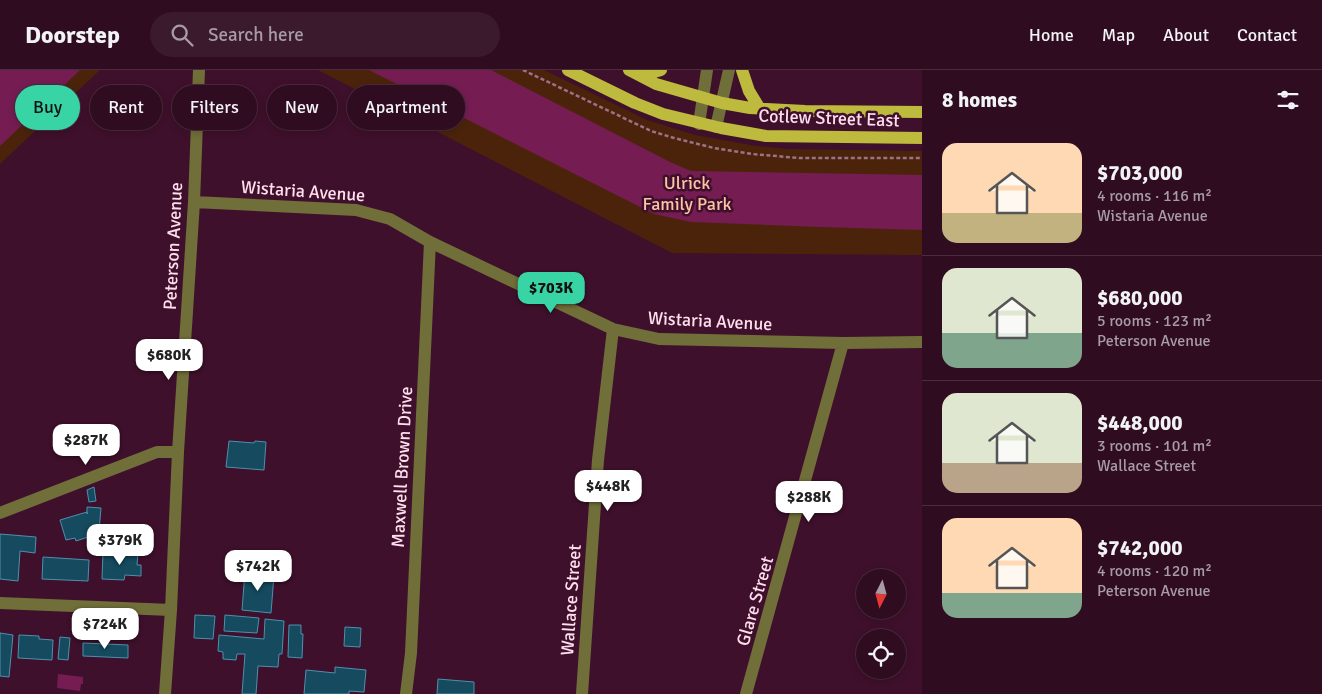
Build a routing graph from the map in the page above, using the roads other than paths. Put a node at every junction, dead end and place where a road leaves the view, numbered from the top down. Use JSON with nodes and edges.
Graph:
{"nodes":[{"id":1,"x":199,"y":70,"type":"edge"},
{"id":2,"x":568,"y":70,"type":"edge"},
{"id":3,"x":629,"y":70,"type":"edge"},
{"id":4,"x":662,"y":70,"type":"edge"},
{"id":5,"x":707,"y":70,"type":"edge"},
{"id":6,"x":729,"y":70,"type":"edge"},
{"id":7,"x":742,"y":70,"type":"edge"},
{"id":8,"x":641,"y":76,"type":"junction"},
{"id":9,"x":702,"y":97,"type":"junction"},
{"id":10,"x":722,"y":103,"type":"junction"},
{"id":11,"x":760,"y":109,"type":"junction"},
{"id":12,"x":922,"y":112,"type":"edge"},
{"id":13,"x":699,"y":124,"type":"junction"},
{"id":14,"x":716,"y":127,"type":"junction"},
{"id":15,"x":922,"y":138,"type":"edge"},
{"id":16,"x":194,"y":202,"type":"junction"},
{"id":17,"x":430,"y":242,"type":"junction"},
{"id":18,"x":613,"y":329,"type":"junction"},
{"id":19,"x":922,"y":342,"type":"edge"},
{"id":20,"x":843,"y":343,"type":"junction"},
{"id":21,"x":178,"y":452,"type":"junction"},
{"id":22,"x":0,"y":513,"type":"edge"},
{"id":23,"x":0,"y":603,"type":"edge"},
{"id":24,"x":171,"y":610,"type":"junction"},
{"id":25,"x":165,"y":694,"type":"edge"},
{"id":26,"x":406,"y":694,"type":"edge"},
{"id":27,"x":582,"y":694,"type":"edge"},
{"id":28,"x":746,"y":694,"type":"edge"}],
"edges":[{"from":1,"to":16,"type":"street","name":"Peterson Avenue"},
{"from":2,"to":13,"type":"main road","name":"Cotlew Street East"},
{"from":3,"to":8,"type":"main road","name":"Cotlew Street East"},
{"from":4,"to":8,"type":"main road"},
{"from":5,"to":9,"type":"street"},
{"from":6,"to":10,"type":"street"},
{"from":7,"to":11,"type":"main road"},
{"from":8,"to":9,"type":"main road","name":"Cotlew Street East"},
{"from":9,"to":10,"type":"main road","name":"Cotlew Street East"},
{"from":9,"to":13,"type":"street"},
{"from":10,"to":11,"type":"main road","name":"Cotlew Street East"},
{"from":10,"to":14,"type":"street"},
{"from":11,"to":12,"type":"main road","name":"Cotlew Street East"},
{"from":13,"to":14,"type":"main road","name":"Cotlew Street East"},
{"from":14,"to":15,"type":"main road","name":"Cotlew Street East"},
{"from":16,"to":17,"type":"street","name":"Wistaria Avenue"},
{"from":16,"to":21,"type":"street","name":"Peterson Avenue"},
{"from":17,"to":18,"type":"street","name":"Wistaria Avenue"},
{"from":17,"to":26,"type":"street","name":"Maxwell Brown Drive"},
{"from":18,"to":20,"type":"street","name":"Wistaria Avenue"},
{"from":18,"to":27,"type":"street","name":"Wallace Street"},
{"from":19,"to":20,"type":"street","name":"Wistaria Avenue"},
{"from":20,"to":28,"type":"street","name":"Glare Street"},
{"from":21,"to":22,"type":"street"},
{"from":21,"to":24,"type":"street","name":"Peterson Avenue"},
{"from":23,"to":24,"type":"street"},
{"from":24,"to":25,"type":"street","name":"Peterson Avenue"}]}
